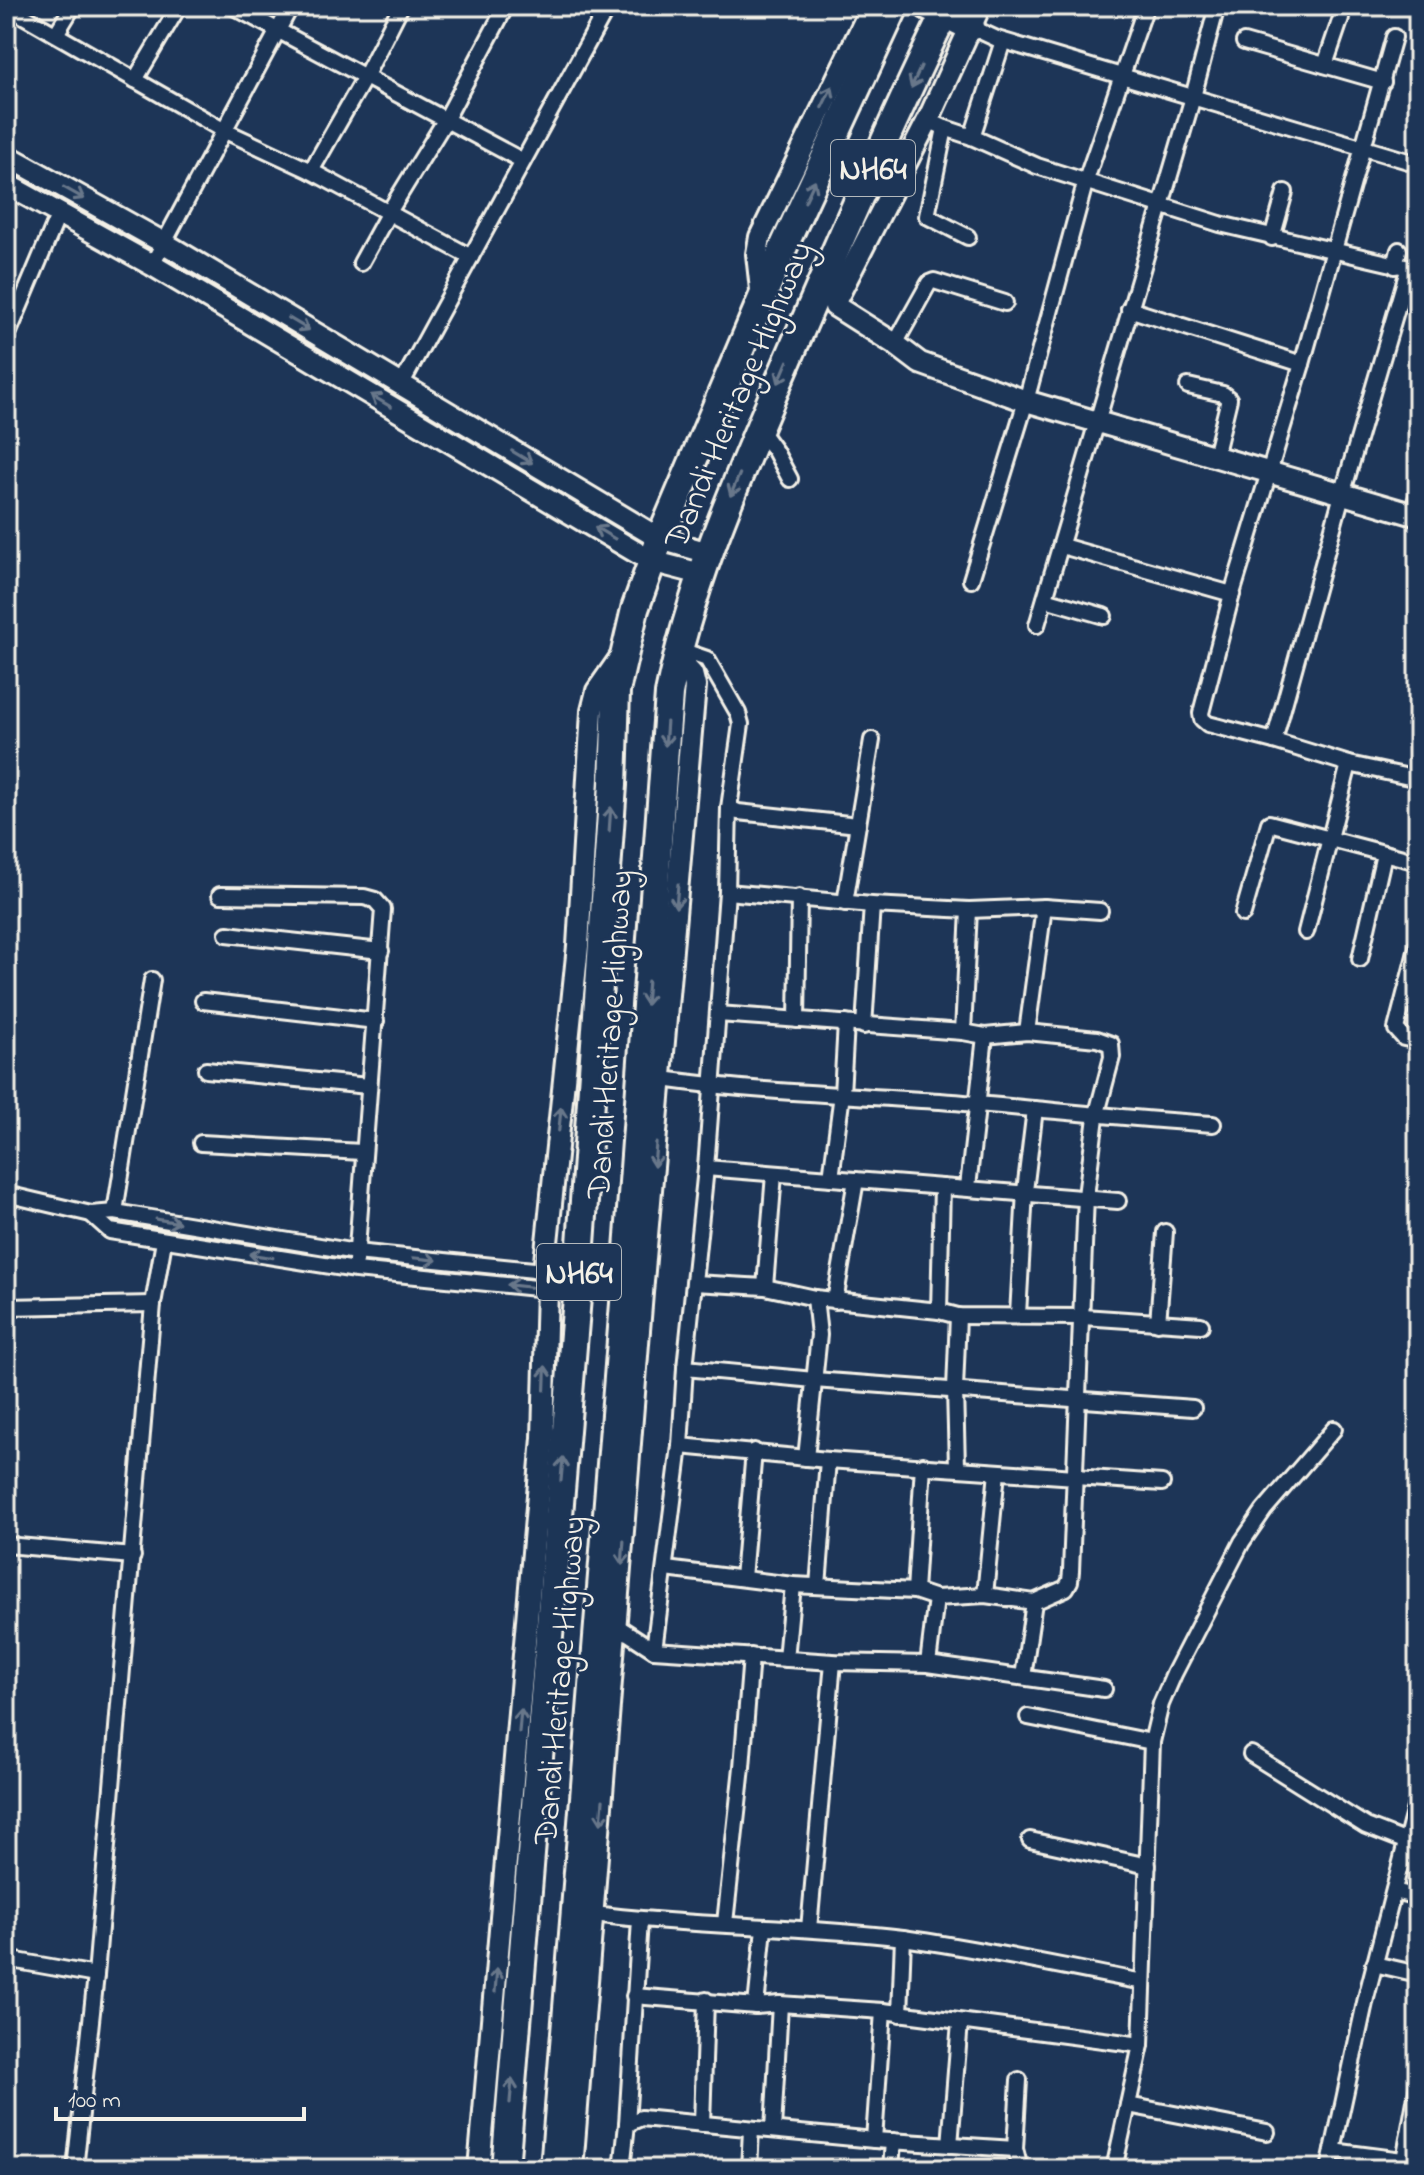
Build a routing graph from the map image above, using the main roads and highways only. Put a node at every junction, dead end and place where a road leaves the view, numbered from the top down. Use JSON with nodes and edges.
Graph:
{"nodes":[{"id":1,"x":895,"y":6,"type":"edge"},
{"id":2,"x":940,"y":9,"type":"edge"},
{"id":3,"x":976,"y":17,"type":"edge"},
{"id":4,"x":505,"y":2169,"type":"edge"},
{"id":5,"x":554,"y":2169,"type":"edge"}],
"edges":[{"from":4,"to":1,"type":"highway","name":"Dandi Heritage Highway","number":"NH64","one_way":true},
{"from":2,"to":3,"type":"highway"},
{"from":2,"to":5,"type":"highway","name":"Dandi Heritage Highway","number":"NH64","one_way":true}]}
